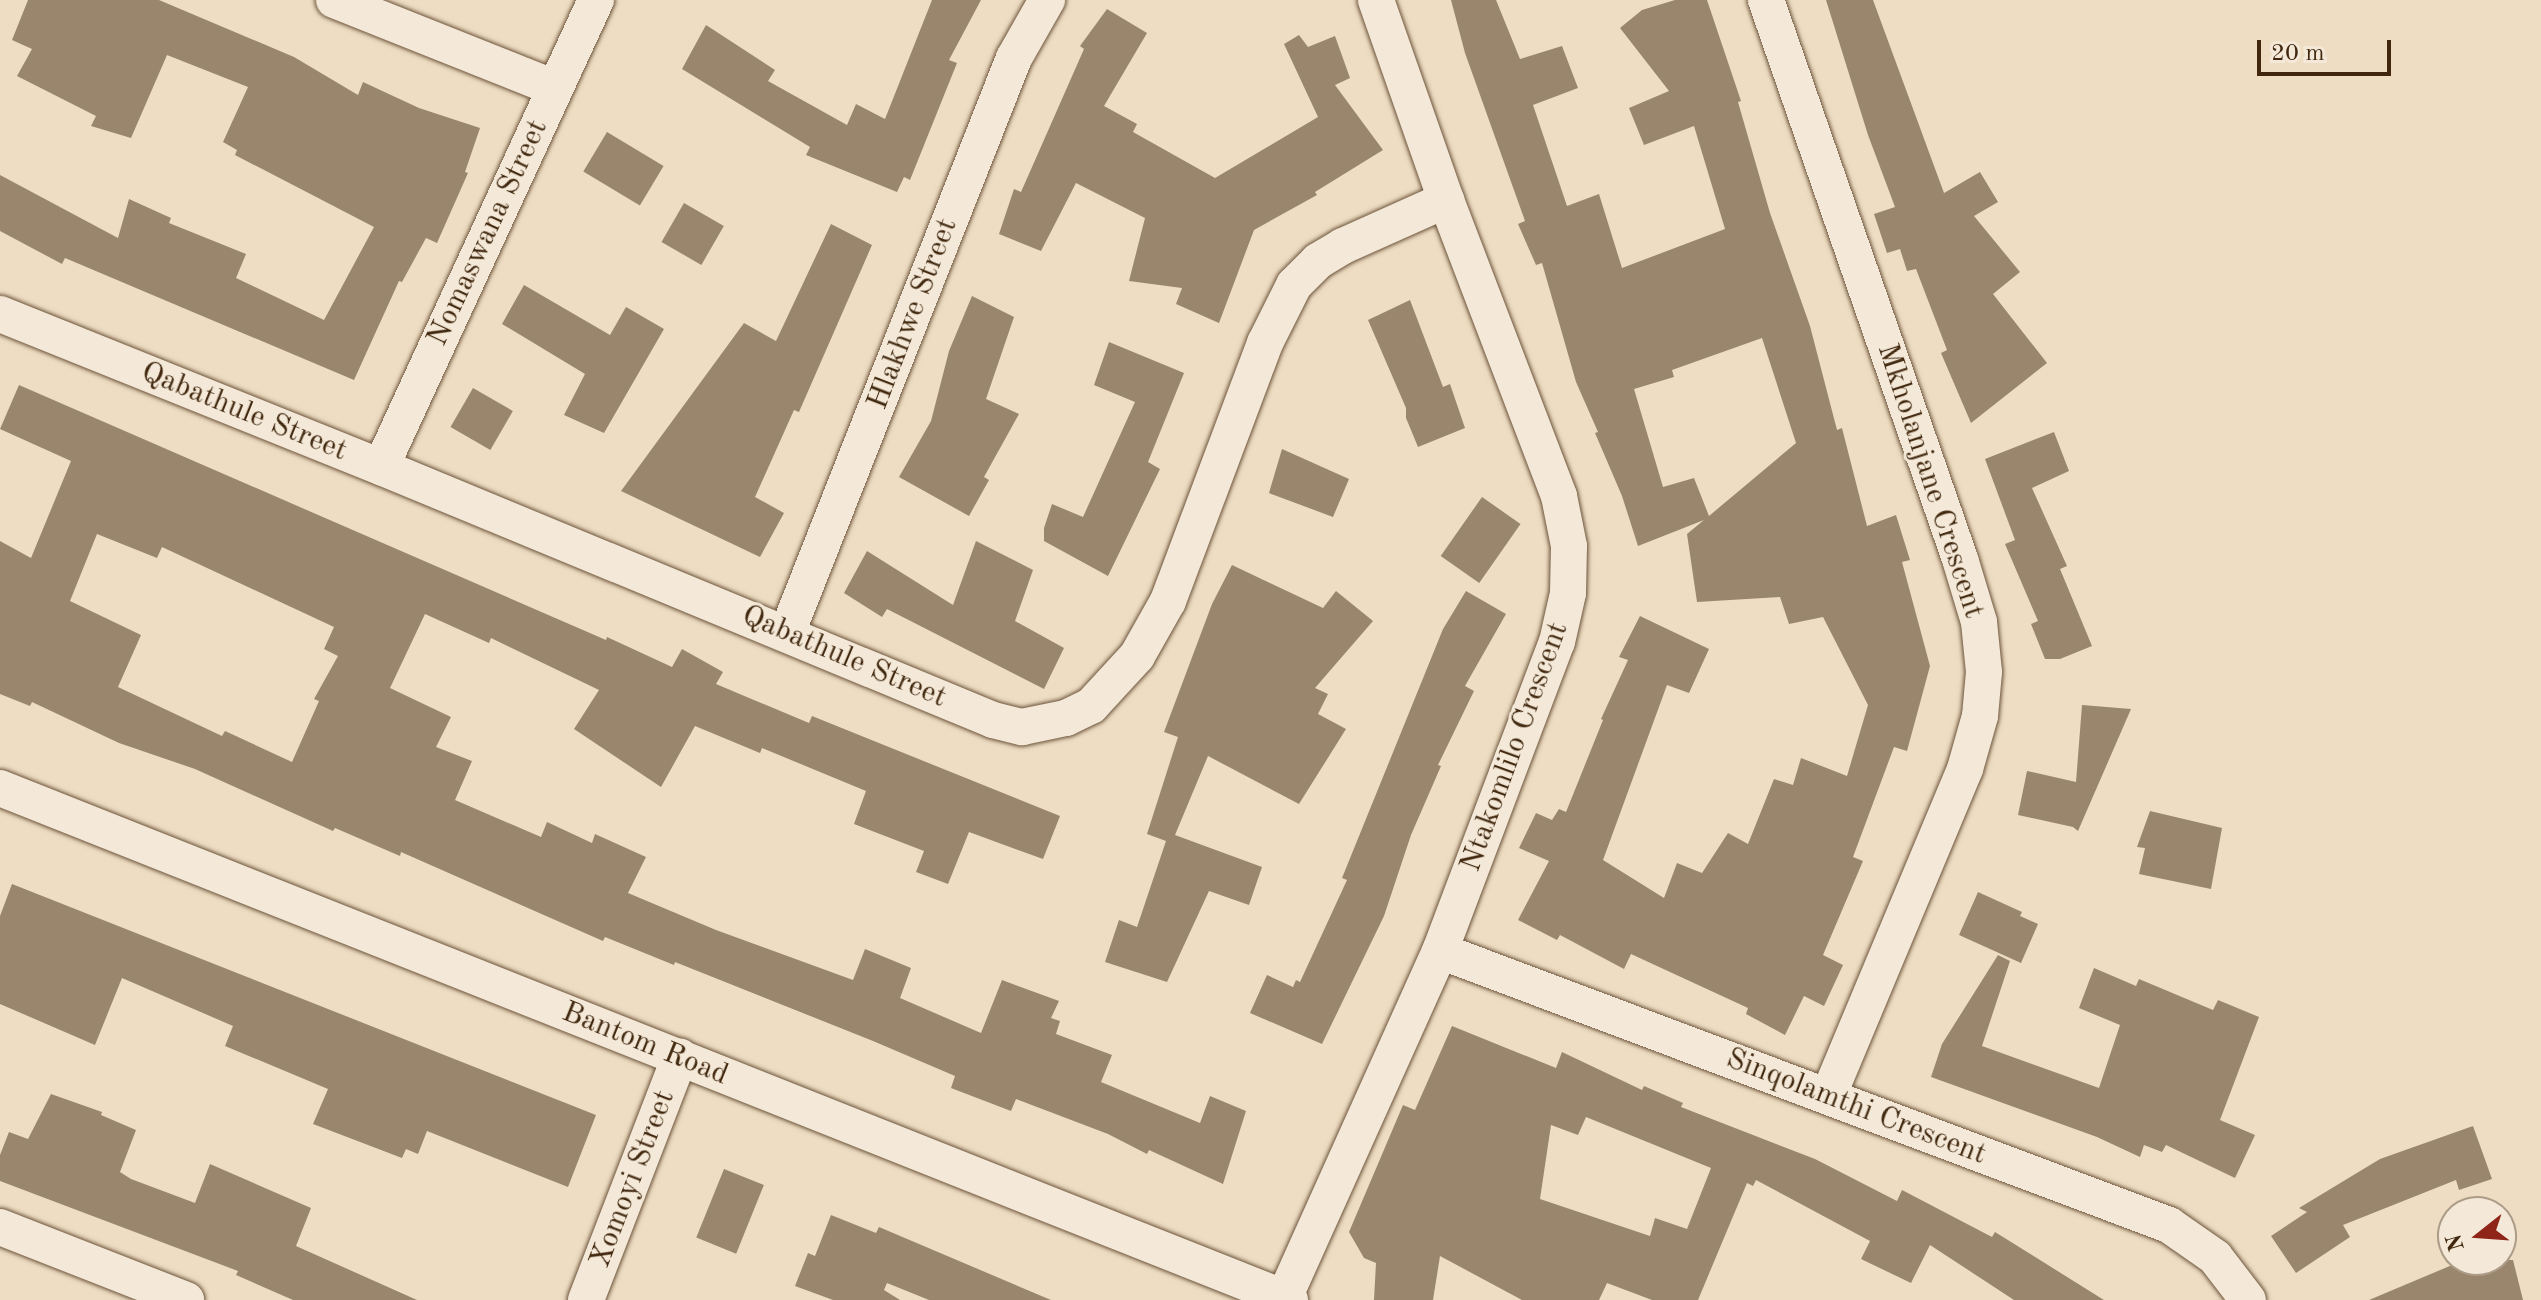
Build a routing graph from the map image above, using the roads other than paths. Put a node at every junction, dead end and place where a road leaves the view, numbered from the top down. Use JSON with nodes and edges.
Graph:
{"nodes":[{"id":1,"x":334,"y":0,"type":"edge"},
{"id":2,"x":596,"y":0,"type":"edge"},
{"id":3,"x":1047,"y":0,"type":"edge"},
{"id":4,"x":1376,"y":0,"type":"edge"},
{"id":5,"x":1766,"y":0,"type":"edge"},
{"id":6,"x":555,"y":88,"type":"junction"},
{"id":7,"x":1446,"y":200,"type":"junction"},
{"id":8,"x":0,"y":314,"type":"edge"},
{"id":9,"x":381,"y":467,"type":"junction"},
{"id":10,"x":787,"y":633,"type":"junction"},
{"id":11,"x":0,"y":788,"type":"edge"},
{"id":12,"x":1440,"y":951,"type":"junction"},
{"id":13,"x":680,"y":1057,"type":"junction"},
{"id":14,"x":1828,"y":1096,"type":"junction"},
{"id":15,"x":0,"y":1227,"type":"edge"},
{"id":16,"x":1287,"y":1299,"type":"edge"},
{"id":17,"x":186,"y":1300,"type":"edge"},
{"id":18,"x":586,"y":1300,"type":"edge"},
{"id":19,"x":2248,"y":1300,"type":"edge"}],
"edges":[{"from":1,"to":6,"type":"street"},
{"from":2,"to":6,"type":"street","name":"Nomaswana Street"},
{"from":3,"to":10,"type":"street","name":"Hlakhwe Street"},
{"from":4,"to":7,"type":"street","name":"Ntakomlilo Crescent"},
{"from":5,"to":14,"type":"street","name":"Mkholanjane Crescent"},
{"from":6,"to":9,"type":"street","name":"Nomaswana Street"},
{"from":7,"to":10,"type":"street","name":"Qabathule Street"},
{"from":7,"to":12,"type":"street","name":"Ntakomlilo Crescent"},
{"from":8,"to":9,"type":"street","name":"Qabathule Street"},
{"from":9,"to":10,"type":"street","name":"Qabathule Street"},
{"from":11,"to":13,"type":"street","name":"Bantom Road"},
{"from":12,"to":14,"type":"street","name":"Sinqolamthi Crescent"},
{"from":12,"to":16,"type":"street","name":"Ntakomlilo Crescent"},
{"from":13,"to":16,"type":"street","name":"Bantom Road"},
{"from":13,"to":18,"type":"street","name":"Xomoyi Street"},
{"from":14,"to":19,"type":"street","name":"Sinqolamthi Crescent"},
{"from":15,"to":17,"type":"street"}]}
